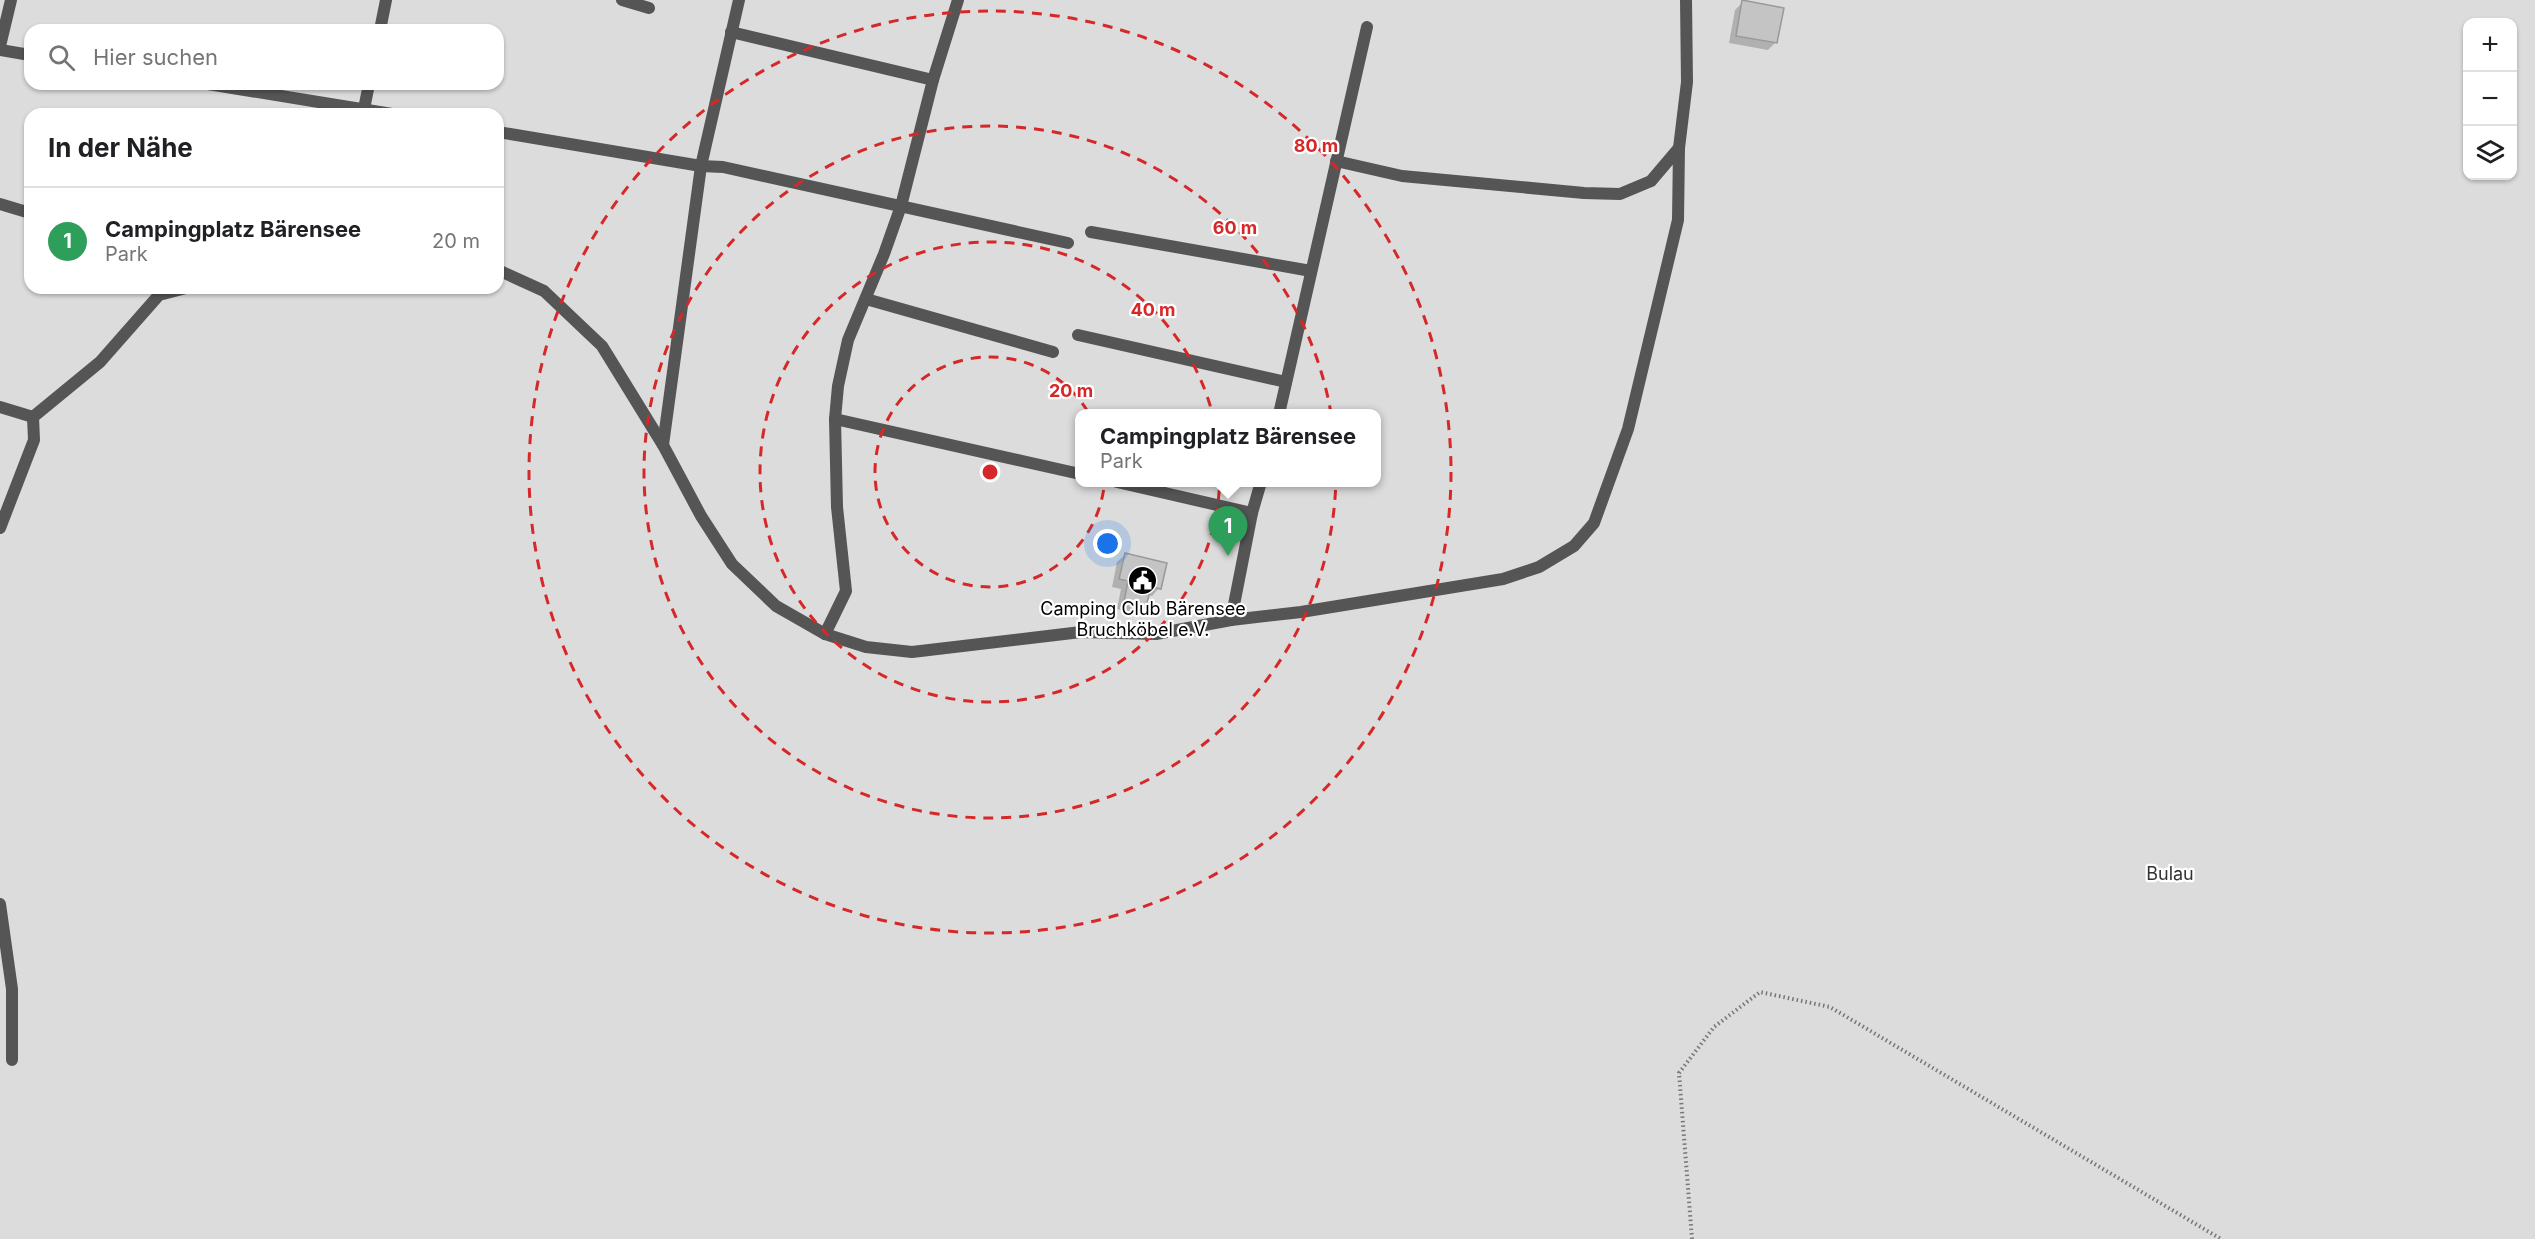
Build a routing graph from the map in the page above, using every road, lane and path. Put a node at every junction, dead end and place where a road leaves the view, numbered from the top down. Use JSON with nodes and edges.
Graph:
{"nodes":[{"id":1,"x":11,"y":0,"type":"edge"},
{"id":2,"x":386,"y":0,"type":"edge"},
{"id":3,"x":622,"y":0,"type":"edge"},
{"id":4,"x":739,"y":0,"type":"edge"},
{"id":5,"x":958,"y":0,"type":"edge"},
{"id":6,"x":1686,"y":0,"type":"edge"},
{"id":7,"x":649,"y":8,"type":"dead end"},
{"id":8,"x":381,"y":24,"type":"edge"},
{"id":9,"x":1367,"y":27,"type":"dead end"},
{"id":10,"x":732,"y":32,"type":"junction"},
{"id":11,"x":0,"y":46,"type":"edge"},
{"id":12,"x":0,"y":50,"type":"edge"},
{"id":13,"x":24,"y":54,"type":"edge"},
{"id":14,"x":933,"y":80,"type":"junction"},
{"id":15,"x":241,"y":90,"type":"edge"},
{"id":16,"x":368,"y":90,"type":"edge"},
{"id":17,"x":341,"y":108,"type":"edge"},
{"id":18,"x":364,"y":108,"type":"edge"},
{"id":19,"x":504,"y":133,"type":"edge"},
{"id":20,"x":1679,"y":148,"type":"junction"},
{"id":21,"x":1336,"y":161,"type":"junction"},
{"id":22,"x":701,"y":166,"type":"junction"},
{"id":23,"x":0,"y":204,"type":"edge"},
{"id":24,"x":901,"y":206,"type":"junction"},
{"id":25,"x":24,"y":211,"type":"edge"},
{"id":26,"x":1091,"y":232,"type":"dead end"},
{"id":27,"x":1068,"y":243,"type":"dead end"},
{"id":28,"x":1311,"y":270,"type":"junction"},
{"id":29,"x":504,"y":273,"type":"edge"},
{"id":30,"x":166,"y":294,"type":"edge"},
{"id":31,"x":866,"y":299,"type":"junction"},
{"id":32,"x":1078,"y":335,"type":"dead end"},
{"id":33,"x":1053,"y":352,"type":"dead end"},
{"id":34,"x":1286,"y":382,"type":"junction"},
{"id":35,"x":0,"y":407,"type":"edge"},
{"id":36,"x":1280,"y":409,"type":"edge"},
{"id":37,"x":33,"y":417,"type":"junction"},
{"id":38,"x":835,"y":419,"type":"junction"},
{"id":39,"x":663,"y":445,"type":"junction"},
{"id":40,"x":1075,"y":473,"type":"edge"},
{"id":41,"x":1135,"y":487,"type":"edge"},
{"id":42,"x":1261,"y":487,"type":"edge"},
{"id":43,"x":1252,"y":513,"type":"junction"},
{"id":44,"x":0,"y":528,"type":"edge"},
{"id":45,"x":1231,"y":620,"type":"junction"},
{"id":46,"x":825,"y":634,"type":"junction"},
{"id":47,"x":0,"y":904,"type":"edge"},
{"id":48,"x":12,"y":1060,"type":"dead end"},
{"id":49,"x":1692,"y":1239,"type":"edge"},
{"id":50,"x":2221,"y":1239,"type":"edge"}],
"edges":[{"from":1,"to":11,"type":"lane"},
{"from":2,"to":8,"type":"lane"},
{"from":3,"to":7,"type":"lane"},
{"from":4,"to":10,"type":"lane"},
{"from":5,"to":14,"type":"lane"},
{"from":6,"to":20,"type":"lane"},
{"from":9,"to":21,"type":"lane"},
{"from":10,"to":14,"type":"lane"},
{"from":10,"to":22,"type":"lane"},
{"from":12,"to":13,"type":"lane"},
{"from":14,"to":24,"type":"lane"},
{"from":15,"to":17,"type":"lane"},
{"from":16,"to":18,"type":"lane"},
{"from":19,"to":22,"type":"lane"},
{"from":20,"to":21,"type":"lane"},
{"from":20,"to":45,"type":"lane"},
{"from":21,"to":28,"type":"lane"},
{"from":22,"to":24,"type":"lane"},
{"from":22,"to":39,"type":"lane"},
{"from":23,"to":25,"type":"lane"},
{"from":24,"to":27,"type":"lane"},
{"from":24,"to":31,"type":"lane"},
{"from":26,"to":28,"type":"lane"},
{"from":28,"to":34,"type":"lane"},
{"from":29,"to":39,"type":"lane"},
{"from":30,"to":37,"type":"lane"},
{"from":31,"to":33,"type":"lane"},
{"from":31,"to":38,"type":"lane"},
{"from":32,"to":34,"type":"lane"},
{"from":34,"to":36,"type":"lane"},
{"from":35,"to":37,"type":"lane"},
{"from":37,"to":44,"type":"lane"},
{"from":38,"to":40,"type":"lane"},
{"from":38,"to":46,"type":"lane"},
{"from":39,"to":46,"type":"lane"},
{"from":41,"to":43,"type":"lane"},
{"from":42,"to":43,"type":"lane"},
{"from":43,"to":45,"type":"lane"},
{"from":45,"to":46,"type":"lane"},
{"from":47,"to":48,"type":"lane"},
{"from":49,"to":50,"type":"path"}]}
